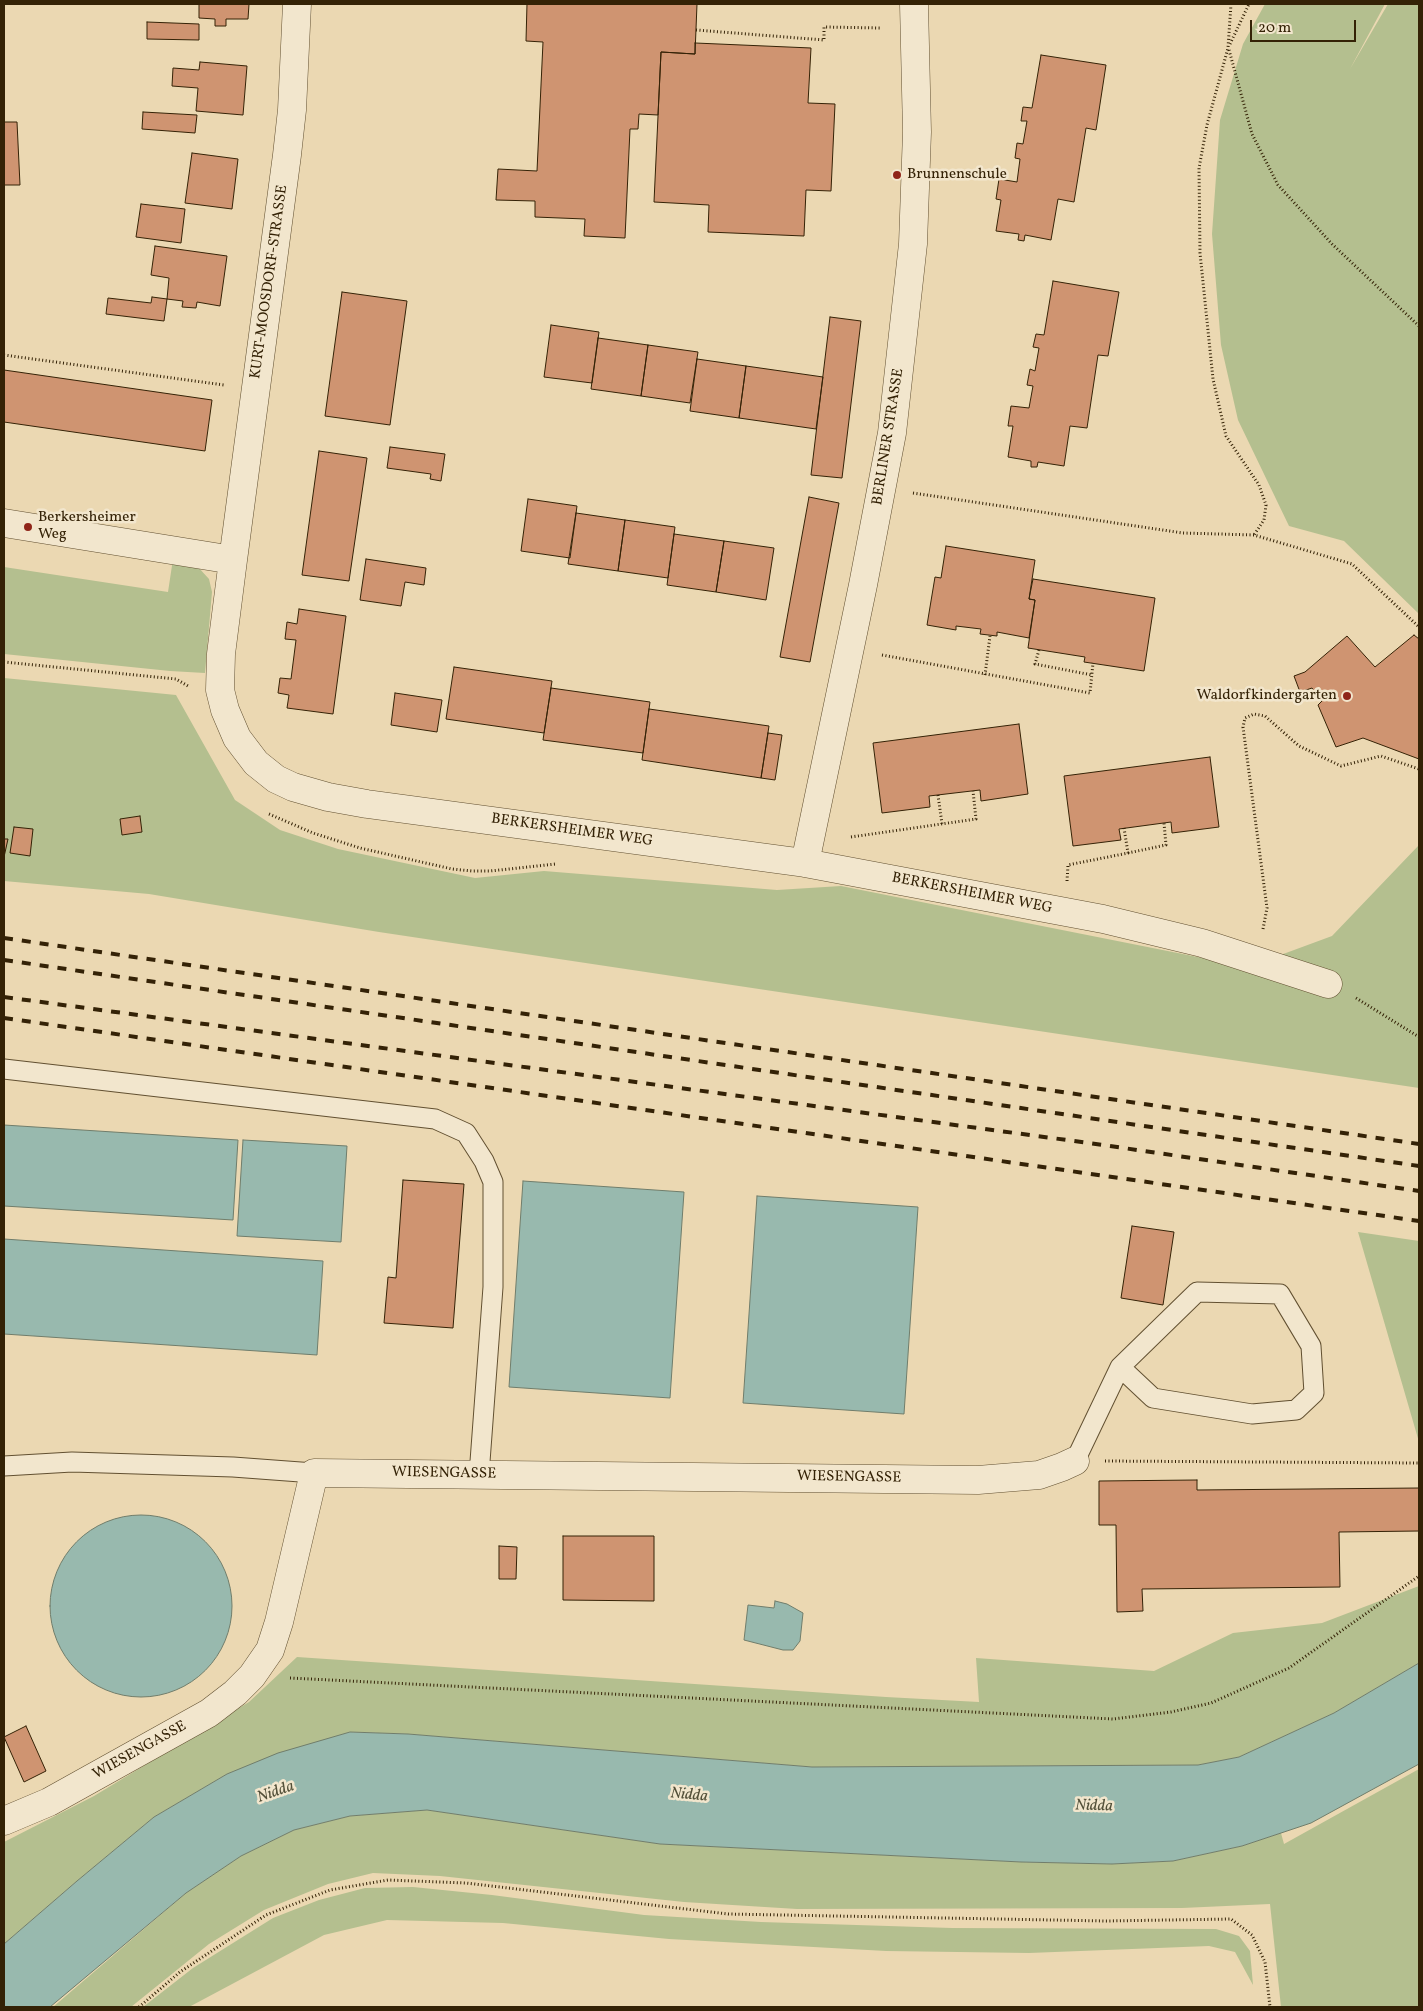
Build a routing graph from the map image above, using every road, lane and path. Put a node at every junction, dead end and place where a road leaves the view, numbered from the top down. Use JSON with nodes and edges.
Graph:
{"nodes":[{"id":1,"x":297,"y":4,"type":"edge"},
{"id":2,"x":1232,"y":4,"type":"edge"},
{"id":3,"x":1249,"y":4,"type":"edge"},
{"id":4,"x":914,"y":16,"type":"edge"},
{"id":5,"x":696,"y":30,"type":"dead end"},
{"id":6,"x":1228,"y":48,"type":"junction"},
{"id":7,"x":1419,"y":326,"type":"edge"},
{"id":8,"x":4,"y":355,"type":"edge"},
{"id":9,"x":226,"y":385,"type":"dead end"},
{"id":10,"x":882,"y":489,"type":"junction"},
{"id":11,"x":4,"y":523,"type":"edge"},
{"id":12,"x":1254,"y":535,"type":"junction"},
{"id":13,"x":233,"y":560,"type":"junction"},
{"id":14,"x":1419,"y":627,"type":"edge"},
{"id":15,"x":990,"y":636,"type":"dead end"},
{"id":16,"x":850,"y":648,"type":"junction"},
{"id":17,"x":1038,"y":650,"type":"dead end"},
{"id":18,"x":1093,"y":664,"type":"dead end"},
{"id":19,"x":985,"y":675,"type":"junction"},
{"id":20,"x":1092,"y":675,"type":"junction"},
{"id":21,"x":1419,"y":769,"type":"edge"},
{"id":22,"x":973,"y":791,"type":"dead end"},
{"id":23,"x":938,"y":796,"type":"dead end"},
{"id":24,"x":1164,"y":823,"type":"dead end"},
{"id":25,"x":942,"y":824,"type":"junction"},
{"id":26,"x":1124,"y":828,"type":"dead end"},
{"id":27,"x":1128,"y":853,"type":"junction"},
{"id":28,"x":805,"y":863,"type":"junction"},
{"id":29,"x":846,"y":870,"type":"junction"},
{"id":30,"x":1064,"y":911,"type":"junction"},
{"id":31,"x":1256,"y":959,"type":"junction"},
{"id":32,"x":1328,"y":984,"type":"joint"},
{"id":33,"x":1419,"y":1037,"type":"edge"},
{"id":34,"x":4,"y":1069,"type":"edge"},
{"id":35,"x":1120,"y":1368,"type":"junction"},
{"id":36,"x":1075,"y":1461,"type":"junction"},
{"id":37,"x":1419,"y":1463,"type":"edge"},
{"id":38,"x":4,"y":1466,"type":"edge"},
{"id":39,"x":314,"y":1473,"type":"junction"},
{"id":40,"x":480,"y":1475,"type":"junction"},
{"id":41,"x":1419,"y":1576,"type":"edge"},
{"id":42,"x":252,"y":1676,"type":"junction"},
{"id":43,"x":4,"y":1821,"type":"edge"},
{"id":44,"x":139,"y":2007,"type":"edge"},
{"id":45,"x":1270,"y":2007,"type":"edge"}],
"edges":[{"from":1,"to":13,"type":"street","name":"KURT-MOOSDORF-STRASSE"},
{"from":2,"to":6,"type":"path"},
{"from":3,"to":6,"type":"path"},
{"from":4,"to":5,"type":"path"},
{"from":4,"to":10,"type":"street","name":"BERLINER STRASSE"},
{"from":6,"to":7,"type":"path"},
{"from":6,"to":12,"type":"path"},
{"from":8,"to":9,"type":"path"},
{"from":10,"to":12,"type":"path"},
{"from":10,"to":16,"type":"street","name":"BERLINER STRASSE"},
{"from":11,"to":13,"type":"street"},
{"from":12,"to":14,"type":"path"},
{"from":13,"to":28,"type":"street","name":"BERKERSHEIMER WEG"},
{"from":15,"to":19,"type":"path"},
{"from":16,"to":19,"type":"path"},
{"from":16,"to":28,"type":"street","name":"BERLINER STRASSE"},
{"from":17,"to":20,"type":"path"},
{"from":18,"to":20,"type":"path"},
{"from":19,"to":20,"type":"path"},
{"from":21,"to":31,"type":"path"},
{"from":22,"to":25,"type":"path"},
{"from":23,"to":25,"type":"path"},
{"from":24,"to":27,"type":"path"},
{"from":25,"to":29,"type":"path"},
{"from":26,"to":27,"type":"path"},
{"from":27,"to":30,"type":"path"},
{"from":28,"to":29,"type":"street","name":"BERKERSHEIMER WEG"},
{"from":29,"to":30,"type":"street","name":"BERKERSHEIMER WEG"},
{"from":30,"to":31,"type":"street","name":"BERKERSHEIMER WEG"},
{"from":31,"to":32,"type":"street","name":"BERKERSHEIMER WEG"},
{"from":32,"to":33,"type":"path"},
{"from":34,"to":40,"type":"lane"},
{"from":35,"to":35,"type":"lane"},
{"from":35,"to":36,"type":"lane"},
{"from":36,"to":37,"type":"path"},
{"from":36,"to":40,"type":"street","name":"WIESENGASSE"},
{"from":38,"to":39,"type":"lane"},
{"from":39,"to":40,"type":"street","name":"WIESENGASSE"},
{"from":39,"to":42,"type":"street","name":"WIESENGASSE"},
{"from":41,"to":42,"type":"path"},
{"from":42,"to":43,"type":"street","name":"WIESENGASSE"},
{"from":44,"to":45,"type":"path"}]}
